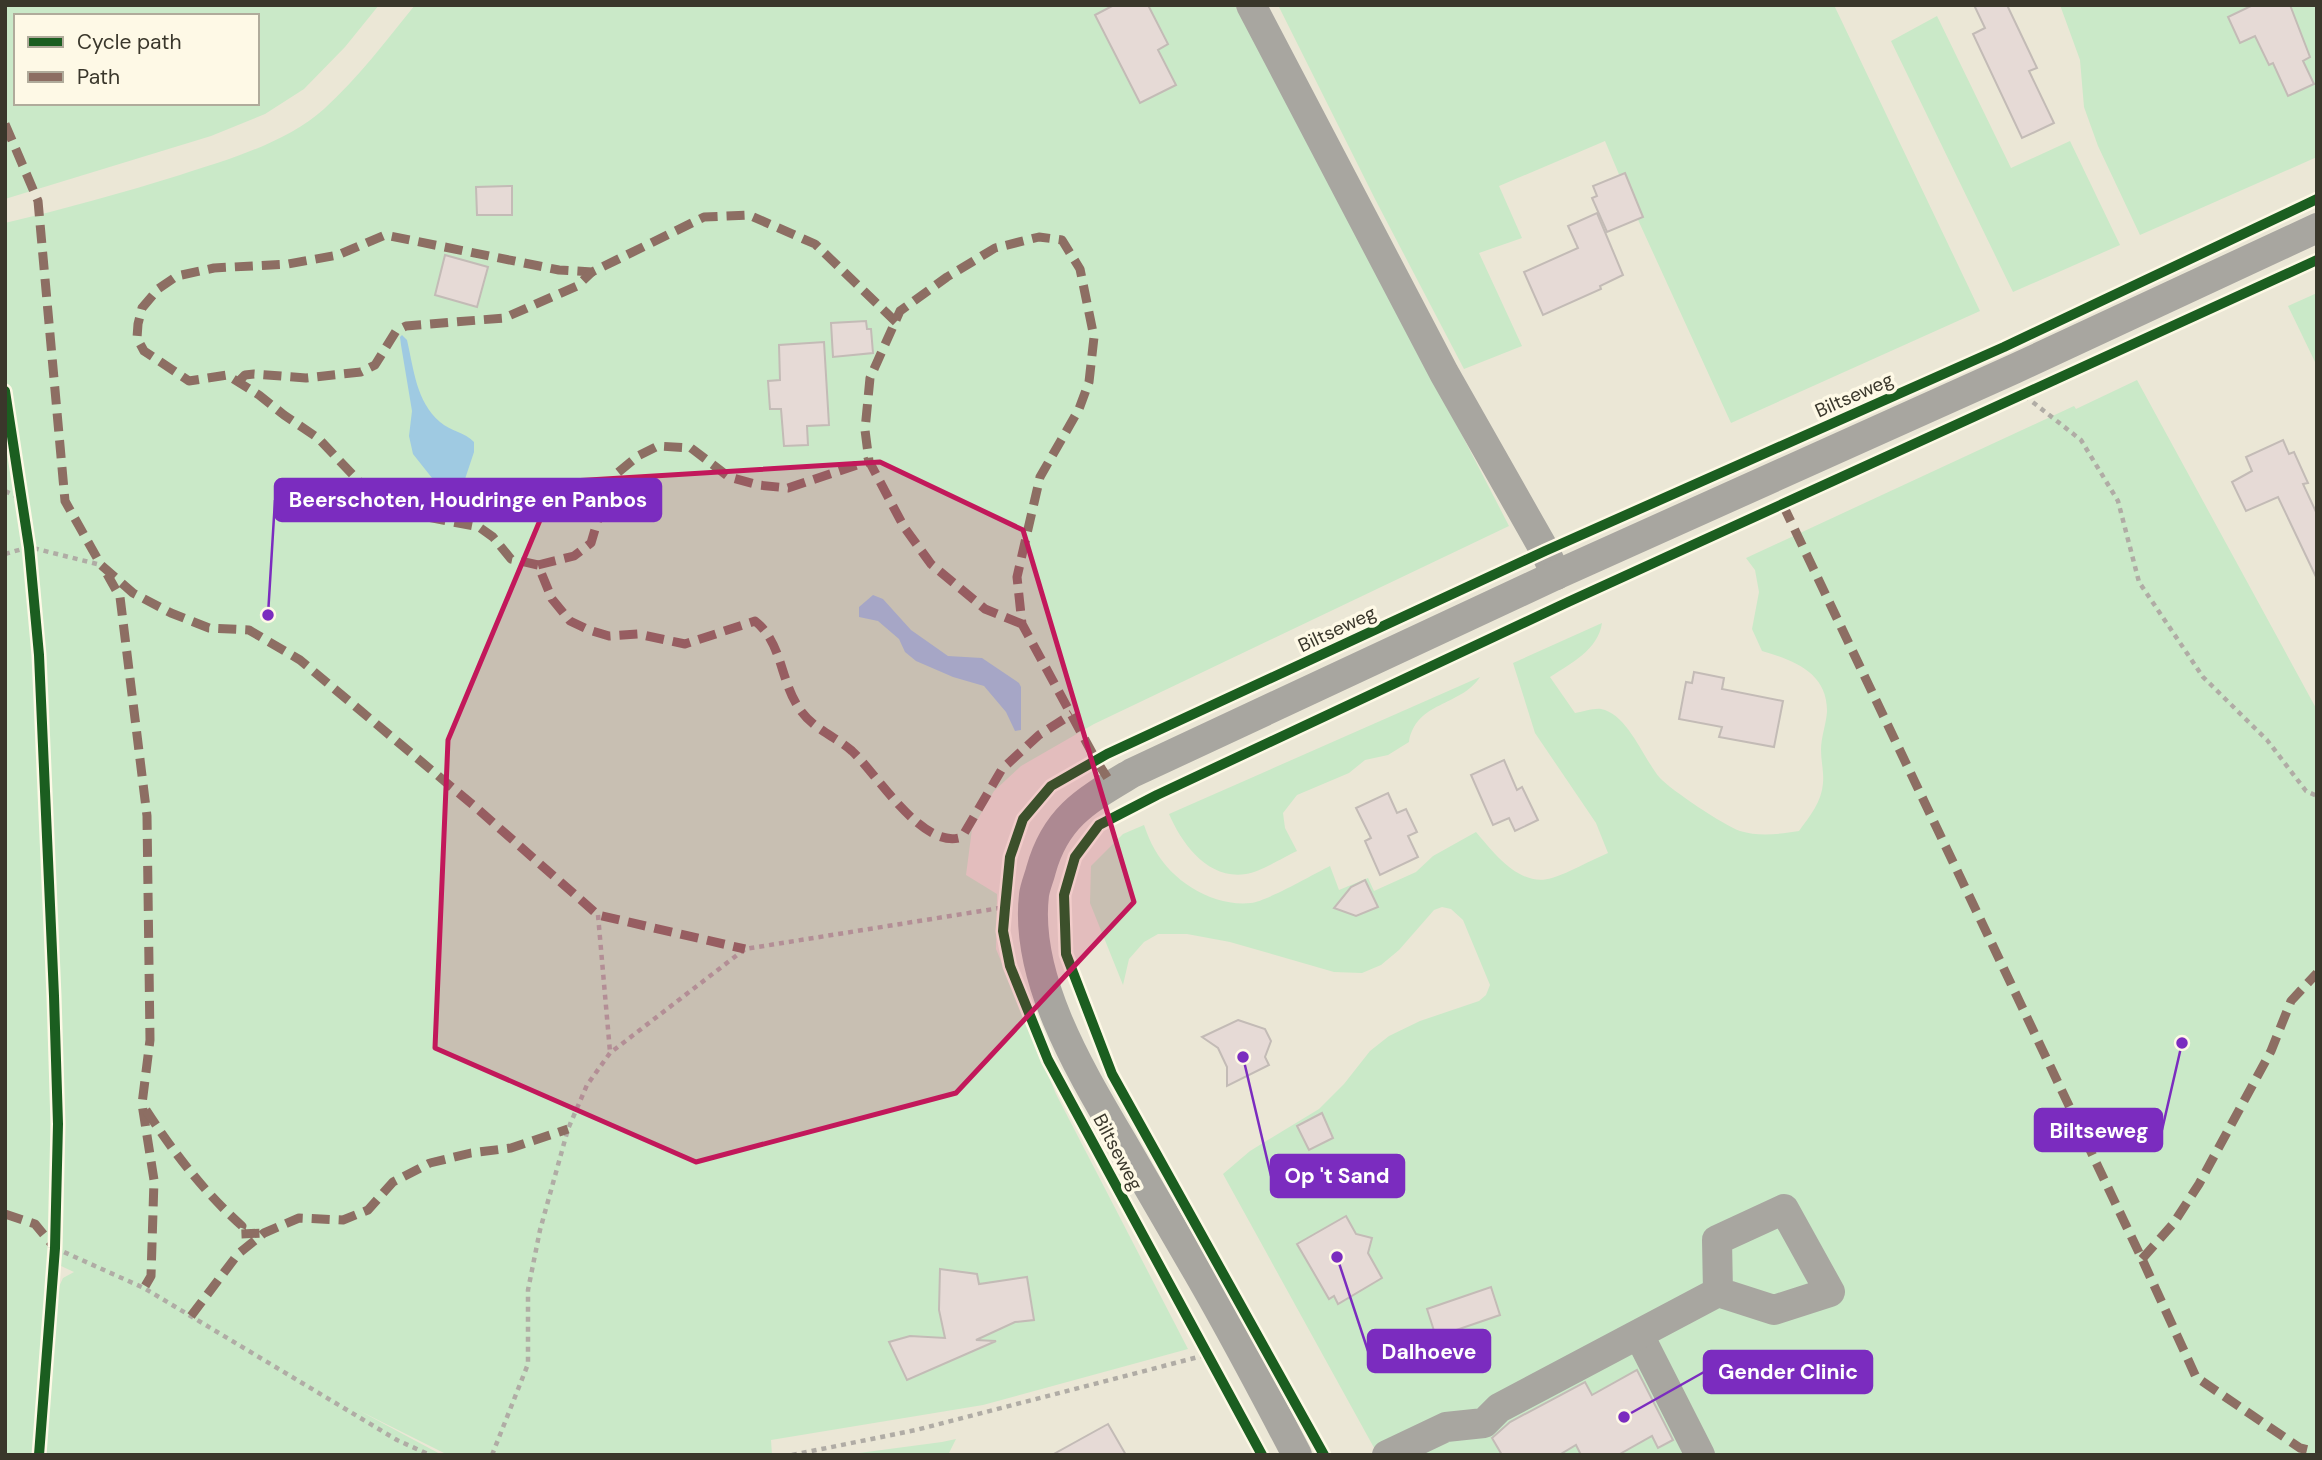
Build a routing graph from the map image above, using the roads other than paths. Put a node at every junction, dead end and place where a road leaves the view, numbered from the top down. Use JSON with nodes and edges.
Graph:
{"nodes":[{"id":1,"x":1251,"y":5,"type":"edge"},
{"id":2,"x":2317,"y":228,"type":"edge"},
{"id":3,"x":1556,"y":575,"type":"junction"},
{"id":4,"x":1718,"y":1292,"type":"dead end"},
{"id":5,"x":1639,"y":1335,"type":"junction"},
{"id":6,"x":1297,"y":1455,"type":"edge"},
{"id":7,"x":1387,"y":1455,"type":"edge"},
{"id":8,"x":1700,"y":1455,"type":"edge"}],
"edges":[{"from":1,"to":3,"type":"street"},
{"from":2,"to":3,"type":"street","name":"Biltseweg"},
{"from":3,"to":6,"type":"street","name":"Biltseweg"},
{"from":4,"to":5,"type":"street"},
{"from":5,"to":7,"type":"street"},
{"from":5,"to":8,"type":"street"}]}
